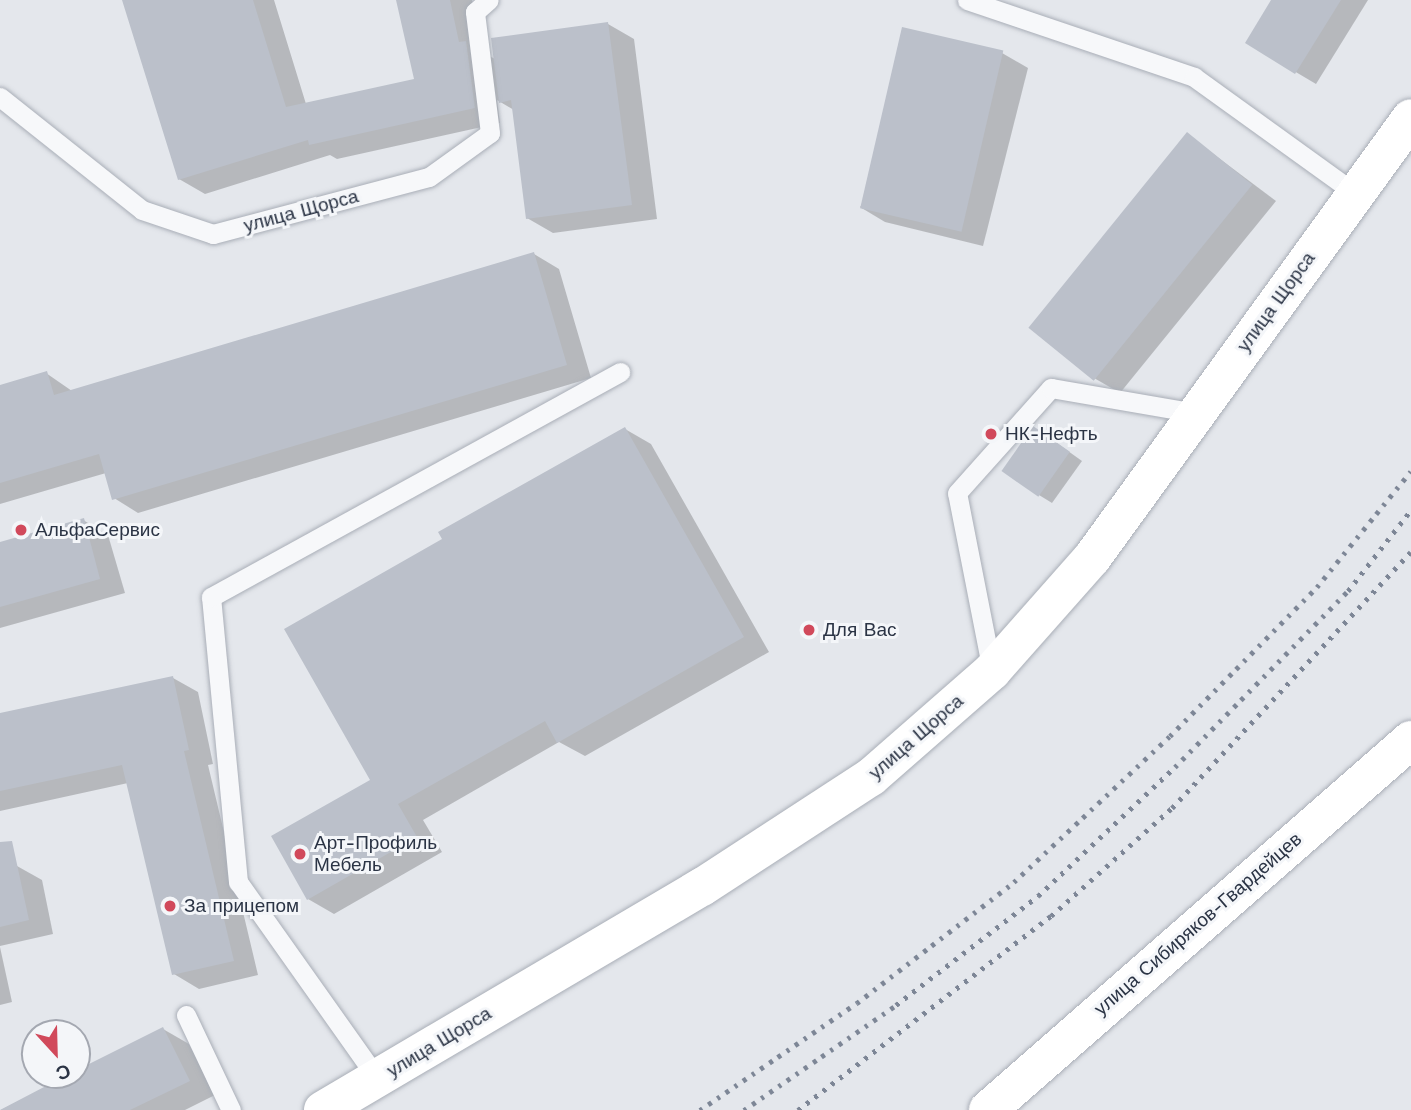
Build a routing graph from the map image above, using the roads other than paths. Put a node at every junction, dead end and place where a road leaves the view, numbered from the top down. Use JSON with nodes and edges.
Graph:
{"nodes":[{"id":1,"x":967,"y":0,"type":"edge"},
{"id":2,"x":479,"y":4,"type":"edge"},
{"id":3,"x":0,"y":97,"type":"edge"},
{"id":4,"x":1411,"y":118,"type":"edge"},
{"id":5,"x":1355,"y":193,"type":"junction"},
{"id":6,"x":620,"y":372,"type":"dead end"},
{"id":7,"x":1196,"y":413,"type":"junction"},
{"id":8,"x":992,"y":671,"type":"junction"},
{"id":9,"x":1411,"y":740,"type":"edge"},
{"id":10,"x":186,"y":1015,"type":"dead end"},
{"id":11,"x":377,"y":1079,"type":"junction"},
{"id":12,"x":231,"y":1110,"type":"edge"},
{"id":13,"x":323,"y":1110,"type":"edge"},
{"id":14,"x":988,"y":1110,"type":"edge"}],
"edges":[{"from":1,"to":5,"type":"lane"},
{"from":2,"to":3,"type":"lane","name":"улица Щорса"},
{"from":4,"to":5,"type":"main road","name":"улица Щорса"},
{"from":5,"to":7,"type":"main road","name":"улица Щорса"},
{"from":6,"to":11,"type":"lane"},
{"from":7,"to":8,"type":"main road","name":"улица Щорса"},
{"from":7,"to":8,"type":"lane"},
{"from":8,"to":11,"type":"main road","name":"улица Щорса"},
{"from":9,"to":14,"type":"main road","name":"улица Сибиряков-Гвардейцев"},
{"from":10,"to":12,"type":"lane"},
{"from":11,"to":13,"type":"main road","name":"улица Щорса"}]}
